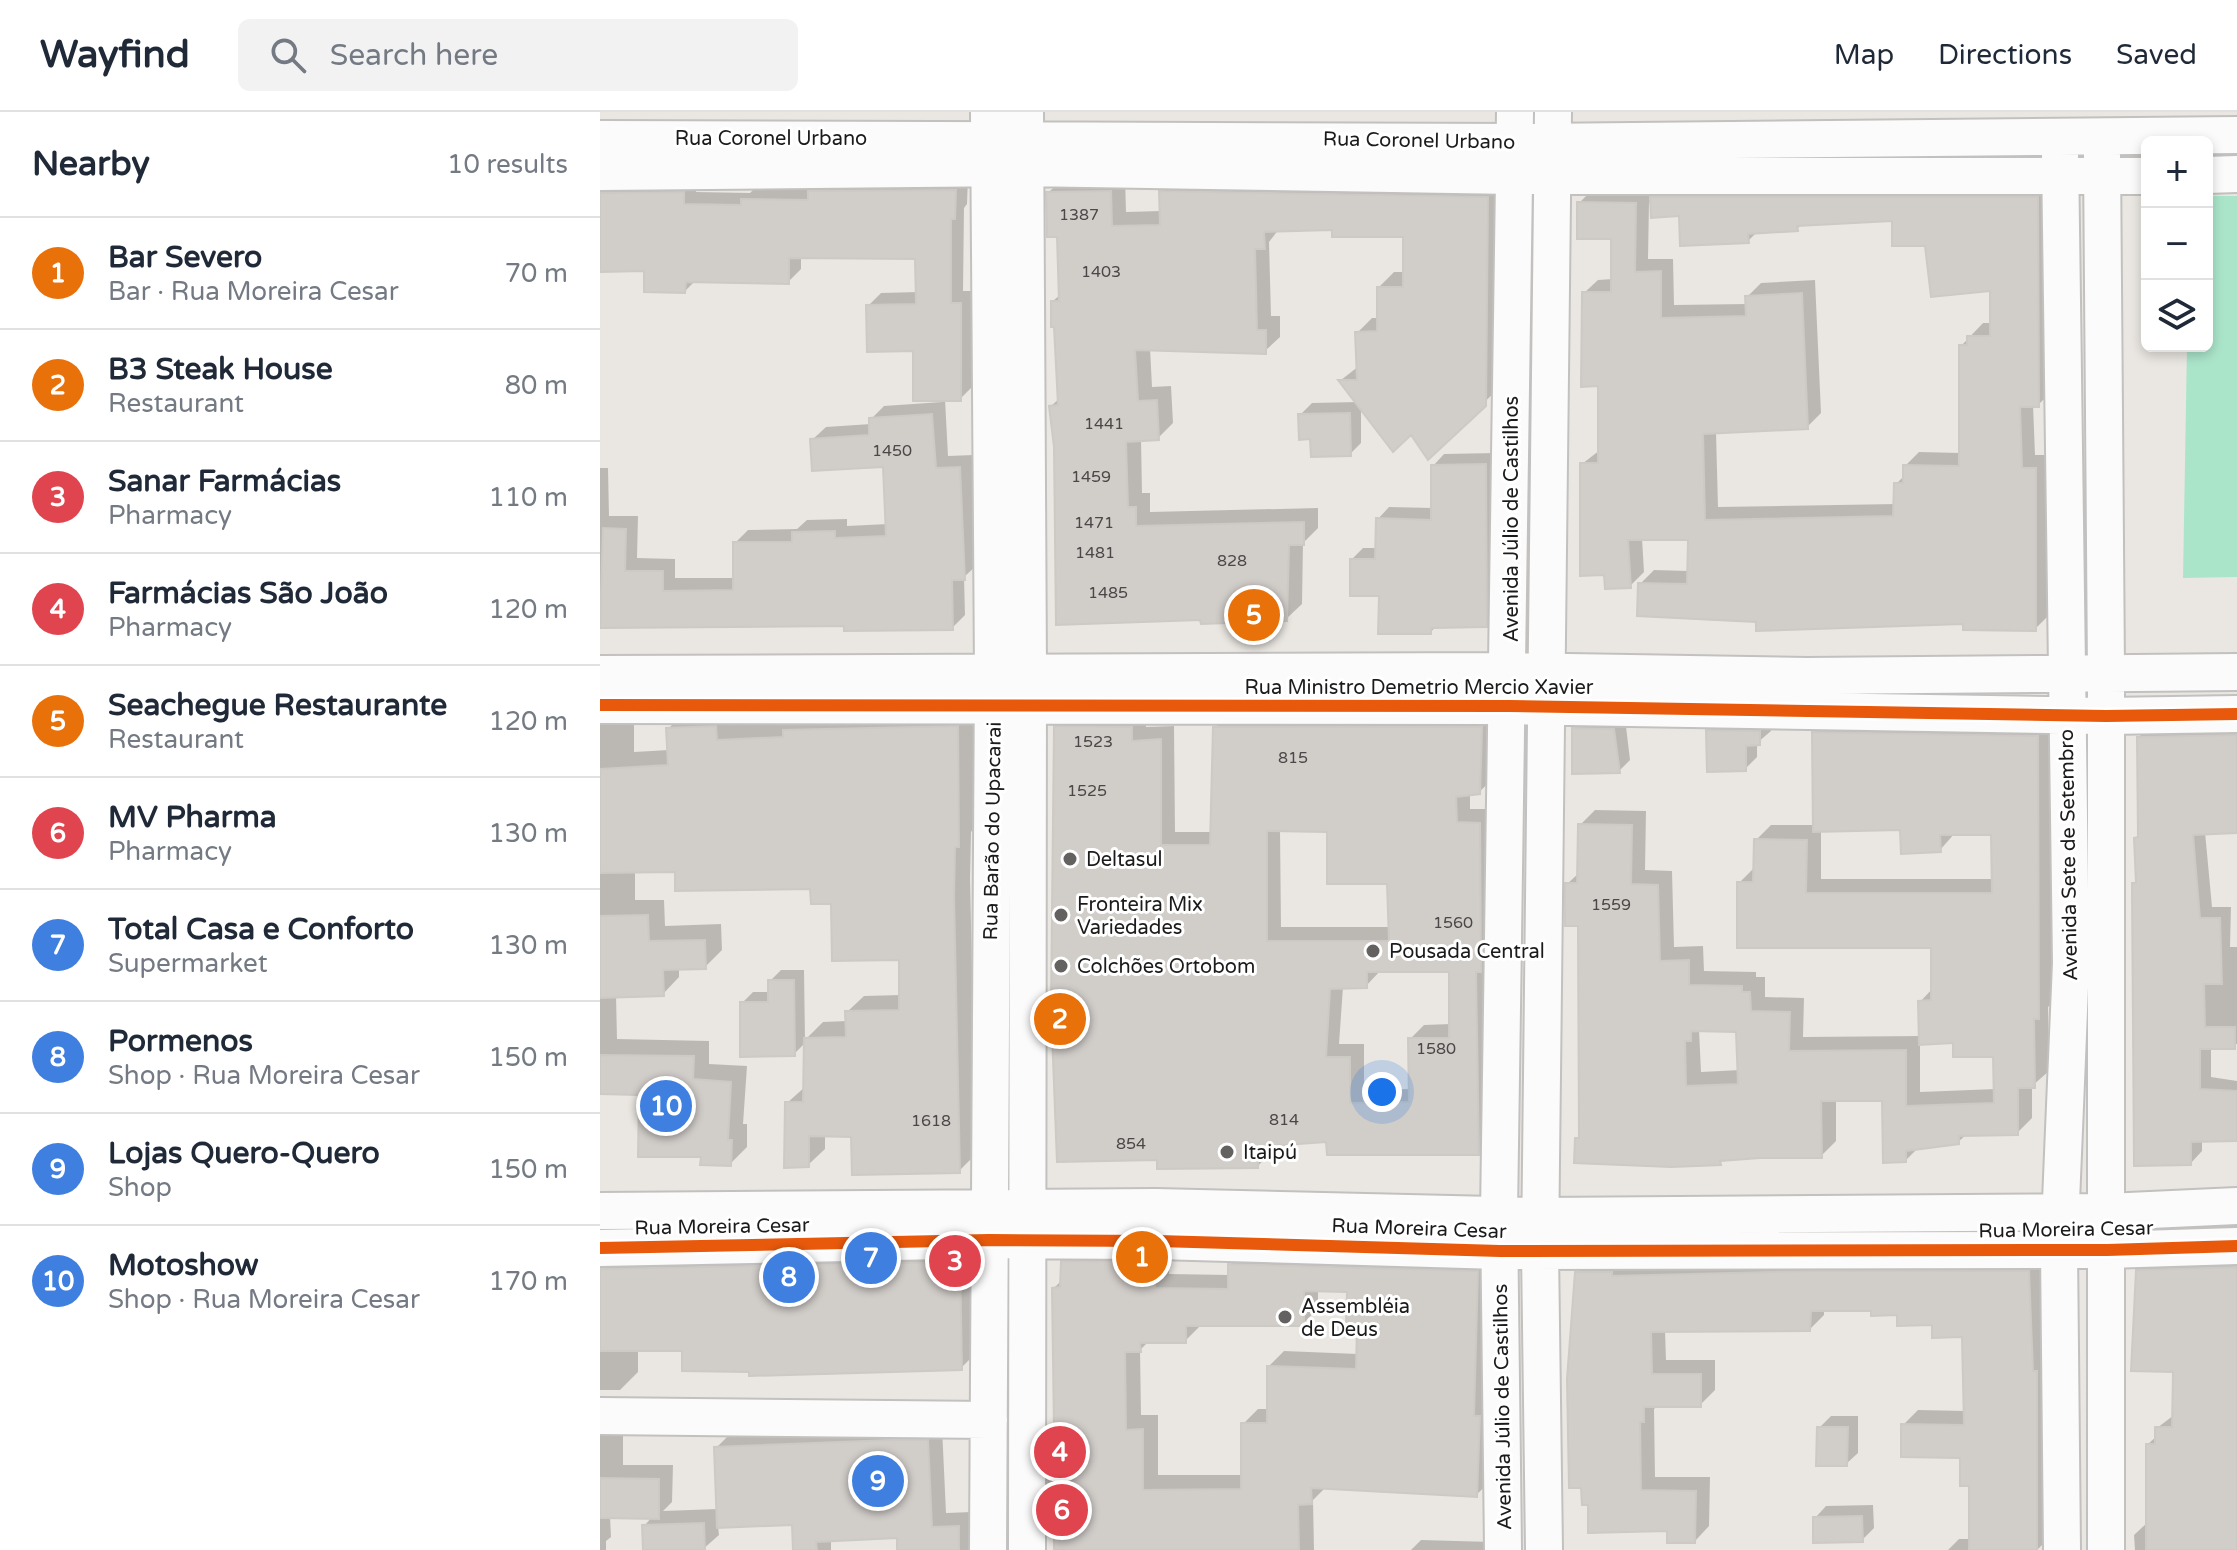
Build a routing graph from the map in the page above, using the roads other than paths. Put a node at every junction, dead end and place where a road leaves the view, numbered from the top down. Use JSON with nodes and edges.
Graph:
{"nodes":[{"id":1,"x":2059,"y":124,"type":"edge"},
{"id":2,"x":2102,"y":124,"type":"edge"},
{"id":3,"x":2237,"y":135,"type":"edge"},
{"id":4,"x":600,"y":139,"type":"edge"},
{"id":5,"x":1007,"y":139,"type":"edge"},
{"id":6,"x":1514,"y":143,"type":"edge"},
{"id":7,"x":1553,"y":143,"type":"edge"},
{"id":8,"x":736,"y":154,"type":"junction"},
{"id":9,"x":1687,"y":158,"type":"junction"},
{"id":10,"x":600,"y":172,"type":"edge"},
{"id":11,"x":2237,"y":174,"type":"edge"},
{"id":12,"x":2213,"y":175,"type":"edge"},
{"id":13,"x":2061,"y":176,"type":"junction"},
{"id":14,"x":2141,"y":176,"type":"edge"},
{"id":15,"x":2101,"y":177,"type":"junction"},
{"id":16,"x":1510,"y":526,"type":"junction"},
{"id":17,"x":1550,"y":527,"type":"junction"},
{"id":18,"x":2066,"y":672,"type":"junction"},
{"id":19,"x":2106,"y":672,"type":"junction"},
{"id":20,"x":2237,"y":672,"type":"edge"},
{"id":21,"x":1011,"y":689,"type":"junction"},
{"id":22,"x":1509,"y":689,"type":"junction"},
{"id":23,"x":611,"y":690,"type":"edge"},
{"id":24,"x":1549,"y":690,"type":"junction"},
{"id":25,"x":1806,"y":692,"type":"junction"},
{"id":26,"x":2066,"y":714,"type":"junction"},
{"id":27,"x":2237,"y":714,"type":"edge"},
{"id":28,"x":2106,"y":716,"type":"junction"},
{"id":29,"x":2088,"y":963,"type":"junction"},
{"id":30,"x":2234,"y":1206,"type":"edge"},
{"id":31,"x":600,"y":1211,"type":"edge"},
{"id":32,"x":731,"y":1211,"type":"junction"},
{"id":33,"x":2061,"y":1212,"type":"junction"},
{"id":34,"x":2107,"y":1212,"type":"junction"},
{"id":35,"x":1916,"y":1213,"type":"junction"},
{"id":36,"x":1499,"y":1214,"type":"junction"},
{"id":37,"x":988,"y":1224,"type":"junction"},
{"id":38,"x":1026,"y":1224,"type":"junction"},
{"id":39,"x":1376,"y":1229,"type":"junction"},
{"id":40,"x":1700,"y":1232,"type":"junction"},
{"id":41,"x":1540,"y":1233,"type":"junction"},
{"id":42,"x":732,"y":1246,"type":"junction"},
{"id":43,"x":2233,"y":1246,"type":"edge"},
{"id":44,"x":600,"y":1248,"type":"edge"},
{"id":45,"x":2059,"y":1249,"type":"junction"},
{"id":46,"x":1916,"y":1250,"type":"junction"},
{"id":47,"x":2107,"y":1250,"type":"junction"},
{"id":48,"x":1500,"y":1251,"type":"junction"},
{"id":49,"x":1501,"y":1388,"type":"junction"},
{"id":50,"x":1542,"y":1390,"type":"junction"},
{"id":51,"x":600,"y":1416,"type":"edge"},
{"id":52,"x":989,"y":1420,"type":"junction"},
{"id":53,"x":2062,"y":1502,"type":"junction"},
{"id":54,"x":2106,"y":1503,"type":"junction"},
{"id":55,"x":988,"y":1550,"type":"edge"},
{"id":56,"x":1027,"y":1550,"type":"edge"},
{"id":57,"x":1503,"y":1550,"type":"edge"},
{"id":58,"x":1544,"y":1550,"type":"edge"},
{"id":59,"x":2062,"y":1550,"type":"edge"},
{"id":60,"x":2106,"y":1550,"type":"edge"}],
"edges":[{"from":1,"to":2,"type":"street","name":"Rua Coronel Urbano"},
{"from":1,"to":9,"type":"street","name":"Rua Coronel Urbano"},
{"from":1,"to":13,"type":"street","name":"Avenida Sete de Setembro"},
{"from":2,"to":3,"type":"street","name":"Rua Coronel Urbano"},
{"from":2,"to":15,"type":"street","name":"Avenida Sete de Setembro"},
{"from":4,"to":8,"type":"street","name":"Rua Coronel Urbano"},
{"from":5,"to":6,"type":"street","name":"Rua Coronel Urbano"},
{"from":5,"to":8,"type":"street","name":"Rua Coronel Urbano"},
{"from":5,"to":21,"type":"street","name":"Rua Barão do Upacarai"},
{"from":6,"to":7,"type":"street","name":"Rua Coronel Urbano"},
{"from":6,"to":16,"type":"street","name":"Avenida Júlio de Castilhos"},
{"from":7,"to":9,"type":"street","name":"Rua Coronel Urbano"},
{"from":7,"to":17,"type":"street","name":"Avenida Júlio de Castilhos"},
{"from":8,"to":10,"type":"street","name":"Rua Coronel Urbano"},
{"from":9,"to":13,"type":"street","name":"Rua Coronel Urbano"},
{"from":11,"to":12,"type":"street"},
{"from":13,"to":15,"type":"street","name":"Rua Coronel Urbano"},
{"from":13,"to":18,"type":"street","name":"Avenida Sete de Setembro"},
{"from":14,"to":15,"type":"street","name":"Rua Coronel Urbano"},
{"from":15,"to":19,"type":"street","name":"Avenida Sete de Setembro"},
{"from":16,"to":17,"type":"street"},
{"from":16,"to":22,"type":"street","name":"Avenida Júlio de Castilhos"},
{"from":17,"to":24,"type":"street","name":"Avenida Júlio de Castilhos"},
{"from":18,"to":19,"type":"street","name":"Rua Ministro Demetrio Mercio Xavier"},
{"from":18,"to":25,"type":"street","name":"Rua Ministro Demetrio Mercio Xavier"},
{"from":18,"to":26,"type":"street","name":"Avenida Sete de Setembro"},
{"from":19,"to":20,"type":"street","name":"Rua Ministro Demetrio Mercio Xavier"},
{"from":19,"to":28,"type":"street","name":"Avenida Sete de Setembro"},
{"from":21,"to":22,"type":"street","name":"Rua Ministro Demetrio Mercio Xavier"},
{"from":21,"to":23,"type":"street","name":"Rua Ministro Demetrio Mercio Xavier"},
{"from":21,"to":37,"type":"street","name":"Rua Barão do Upacarai"},
{"from":21,"to":38,"type":"street","name":"Rua Barão do Upacarai"},
{"from":22,"to":24,"type":"street","name":"Rua Ministro Demetrio Mercio Xavier"},
{"from":22,"to":36,"type":"street","name":"Avenida Júlio de Castilhos"},
{"from":24,"to":25,"type":"street","name":"Rua Ministro Demetrio Mercio Xavier"},
{"from":24,"to":41,"type":"street","name":"Avenida Júlio de Castilhos"},
{"from":25,"to":26,"type":"street","name":"Rua Ministro Demetrio Mercio Xavier"},
{"from":26,"to":28,"type":"street","name":"Rua Ministro Demetrio Mercio Xavier"},
{"from":26,"to":29,"type":"street","name":"Avenida Sete de Setembro"},
{"from":27,"to":28,"type":"street","name":"Rua Ministro Demetrio Mercio Xavier"},
{"from":28,"to":29,"type":"street","name":"Avenida Sete de Setembro"},
{"from":29,"to":33,"type":"street","name":"Avenida Sete de Setembro"},
{"from":29,"to":34,"type":"street","name":"Avenida Sete de Setembro"},
{"from":30,"to":34,"type":"street","name":"Rua Moreira Cesar"},
{"from":30,"to":43,"type":"street"},
{"from":31,"to":32,"type":"street","name":"Rua Moreira Cesar"},
{"from":32,"to":37,"type":"street","name":"Rua Moreira Cesar"},
{"from":32,"to":42,"type":"street"},
{"from":33,"to":34,"type":"street","name":"Rua Moreira Cesar"},
{"from":33,"to":35,"type":"street","name":"Rua Moreira Cesar"},
{"from":33,"to":45,"type":"street","name":"Avenida Sete de Setembro"},
{"from":34,"to":47,"type":"street","name":"Avenida Sete de Setembro"},
{"from":35,"to":40,"type":"street","name":"Rua Moreira Cesar"},
{"from":35,"to":46,"type":"street"},
{"from":36,"to":39,"type":"street","name":"Rua Moreira Cesar"},
{"from":36,"to":41,"type":"street","name":"Rua Moreira Cesar"},
{"from":36,"to":48,"type":"street","name":"Avenida Júlio de Castilhos"},
{"from":37,"to":38,"type":"street","name":"Rua Moreira Cesar"},
{"from":37,"to":42,"type":"street","name":"Rua Moreira Cesar"},
{"from":37,"to":52,"type":"street","name":"Rua Barão do Upacarai"},
{"from":38,"to":39,"type":"street","name":"Rua Moreira Cesar"},
{"from":38,"to":56,"type":"street","name":"Rua Barão do Upacarai"},
{"from":39,"to":48,"type":"street","name":"Rua Moreira Cesar"},
{"from":40,"to":41,"type":"street","name":"Rua Moreira Cesar"},
{"from":40,"to":46,"type":"street","name":"Rua Moreira Cesar"},
{"from":41,"to":48,"type":"street","name":"Rua Moreira Cesar"},
{"from":41,"to":50,"type":"street","name":"Avenida Júlio de Castilhos"},
{"from":42,"to":44,"type":"street","name":"Rua Moreira Cesar"},
{"from":43,"to":47,"type":"street","name":"Rua Moreira Cesar"},
{"from":45,"to":46,"type":"street","name":"Rua Moreira Cesar"},
{"from":45,"to":47,"type":"street","name":"Rua Moreira Cesar"},
{"from":45,"to":53,"type":"street","name":"Avenida Sete de Setembro"},
{"from":47,"to":54,"type":"street","name":"Avenida Sete de Setembro"},
{"from":48,"to":49,"type":"street","name":"Avenida Júlio de Castilhos"},
{"from":49,"to":50,"type":"street"},
{"from":49,"to":57,"type":"street","name":"Avenida Júlio de Castilhos"},
{"from":50,"to":58,"type":"street","name":"Avenida Júlio de Castilhos"},
{"from":51,"to":52,"type":"street"},
{"from":52,"to":55,"type":"street","name":"Rua Barão do Upacarai"},
{"from":53,"to":54,"type":"street"},
{"from":53,"to":59,"type":"street","name":"Avenida Sete de Setembro"},
{"from":54,"to":60,"type":"street","name":"Avenida Sete de Setembro"}]}
